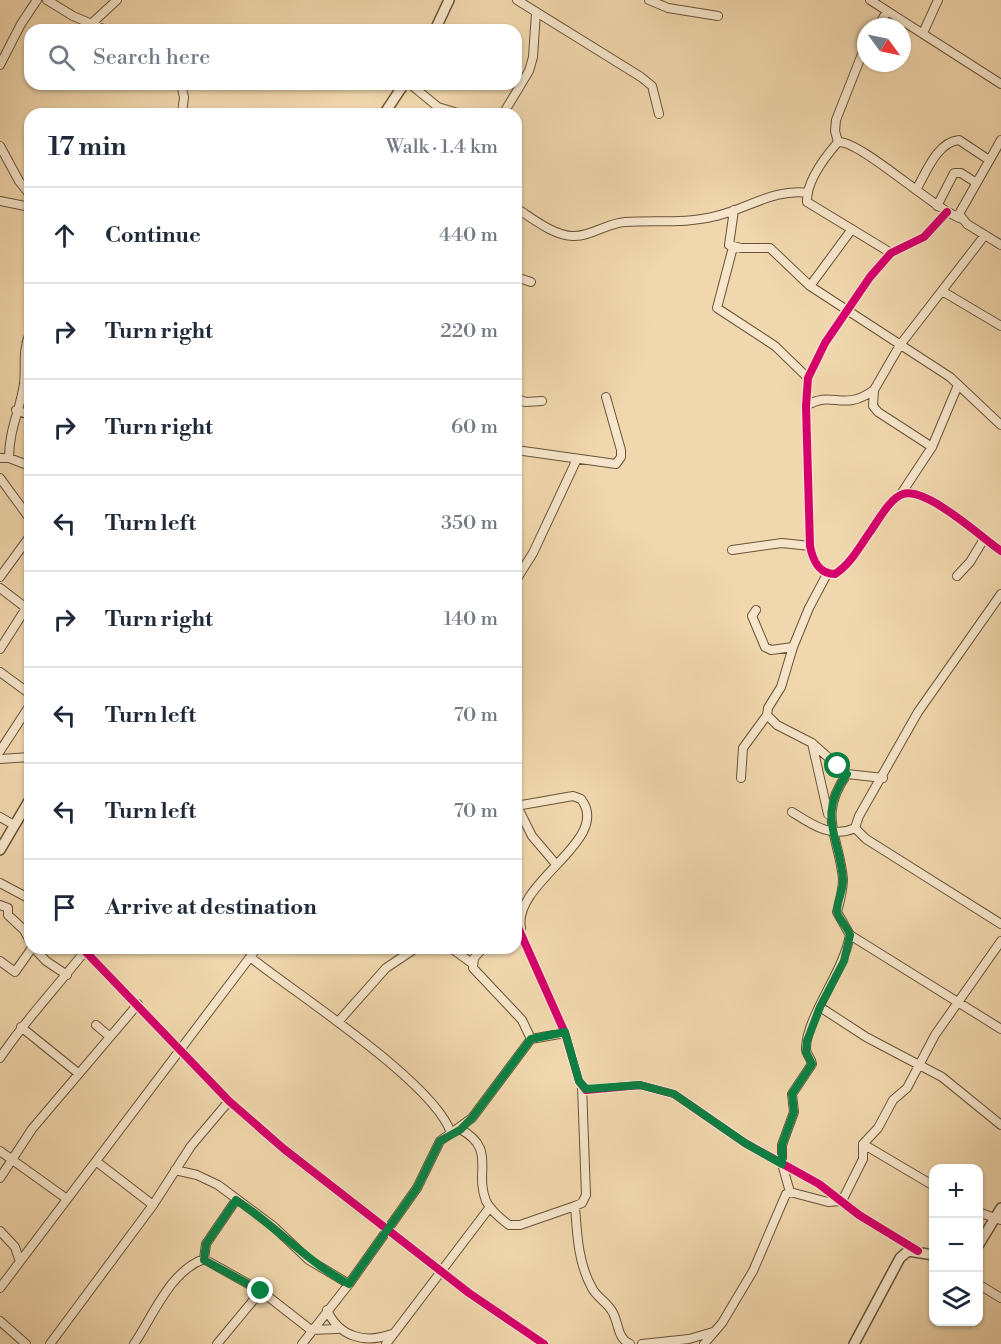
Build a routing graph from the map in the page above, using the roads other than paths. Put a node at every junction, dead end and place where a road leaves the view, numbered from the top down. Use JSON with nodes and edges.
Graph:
{"nodes":[{"id":1,"x":37,"y":0,"type":"edge"},
{"id":2,"x":47,"y":0,"type":"edge"},
{"id":3,"x":117,"y":0,"type":"edge"},
{"id":4,"x":449,"y":0,"type":"edge"},
{"id":5,"x":517,"y":0,"type":"edge"},
{"id":6,"x":649,"y":0,"type":"edge"},
{"id":7,"x":870,"y":0,"type":"edge"},
{"id":8,"x":938,"y":0,"type":"edge"},
{"id":9,"x":886,"y":11,"type":"junction"},
{"id":10,"x":536,"y":13,"type":"junction"},
{"id":11,"x":718,"y":16,"type":"dead end"},
{"id":12,"x":882,"y":18,"type":"edge"},
{"id":13,"x":91,"y":24,"type":"joint"},
{"id":14,"x":438,"y":24,"type":"edge"},
{"id":15,"x":923,"y":33,"type":"junction"},
{"id":16,"x":0,"y":65,"type":"edge"},
{"id":17,"x":857,"y":68,"type":"edge"},
{"id":18,"x":522,"y":83,"type":"edge"},
{"id":19,"x":1001,"y":84,"type":"edge"},
{"id":20,"x":182,"y":90,"type":"edge"},
{"id":21,"x":400,"y":90,"type":"edge"},
{"id":22,"x":417,"y":90,"type":"edge"},
{"id":23,"x":518,"y":90,"type":"edge"},
{"id":24,"x":183,"y":108,"type":"edge"},
{"id":25,"x":388,"y":108,"type":"edge"},
{"id":26,"x":441,"y":108,"type":"edge"},
{"id":27,"x":507,"y":108,"type":"edge"},
{"id":28,"x":659,"y":114,"type":"dead end"},
{"id":29,"x":1001,"y":140,"type":"edge"},
{"id":30,"x":838,"y":142,"type":"junction"},
{"id":31,"x":0,"y":146,"type":"edge"},
{"id":32,"x":989,"y":160,"type":"junction"},
{"id":33,"x":975,"y":182,"type":"junction"},
{"id":34,"x":24,"y":187,"type":"edge"},
{"id":35,"x":916,"y":190,"type":"junction"},
{"id":36,"x":808,"y":193,"type":"junction"},
{"id":37,"x":0,"y":201,"type":"edge"},
{"id":38,"x":24,"y":206,"type":"edge"},
{"id":39,"x":937,"y":206,"type":"junction"},
{"id":40,"x":734,"y":210,"type":"junction"},
{"id":41,"x":522,"y":212,"type":"edge"},
{"id":42,"x":947,"y":212,"type":"junction"},
{"id":43,"x":962,"y":219,"type":"junction"},
{"id":44,"x":852,"y":229,"type":"junction"},
{"id":45,"x":986,"y":235,"type":"junction"},
{"id":46,"x":1001,"y":245,"type":"edge"},
{"id":47,"x":733,"y":247,"type":"junction"},
{"id":48,"x":891,"y":253,"type":"junction"},
{"id":49,"x":522,"y":279,"type":"edge"},
{"id":50,"x":531,"y":282,"type":"dead end"},
{"id":51,"x":810,"y":286,"type":"junction"},
{"id":52,"x":942,"y":291,"type":"junction"},
{"id":53,"x":847,"y":311,"type":"junction"},
{"id":54,"x":1001,"y":326,"type":"edge"},
{"id":55,"x":900,"y":345,"type":"junction"},
{"id":56,"x":24,"y":361,"type":"edge"},
{"id":57,"x":808,"y":378,"type":"junction"},
{"id":58,"x":958,"y":386,"type":"junction"},
{"id":59,"x":874,"y":390,"type":"junction"},
{"id":60,"x":606,"y":397,"type":"dead end"},
{"id":61,"x":522,"y":401,"type":"edge"},
{"id":62,"x":542,"y":401,"type":"dead end"},
{"id":63,"x":806,"y":406,"type":"junction"},
{"id":64,"x":16,"y":410,"type":"junction"},
{"id":65,"x":24,"y":413,"type":"edge"},
{"id":66,"x":1001,"y":425,"type":"edge"},
{"id":67,"x":932,"y":447,"type":"junction"},
{"id":68,"x":522,"y":451,"type":"edge"},
{"id":69,"x":4,"y":458,"type":"edge"},
{"id":70,"x":577,"y":459,"type":"junction"},
{"id":71,"x":24,"y":464,"type":"edge"},
{"id":72,"x":0,"y":478,"type":"edge"},
{"id":73,"x":901,"y":494,"type":"junction"},
{"id":74,"x":24,"y":511,"type":"edge"},
{"id":75,"x":984,"y":539,"type":"junction"},
{"id":76,"x":24,"y":544,"type":"edge"},
{"id":77,"x":810,"y":546,"type":"junction"},
{"id":78,"x":732,"y":550,"type":"dead end"},
{"id":79,"x":1001,"y":551,"type":"edge"},
{"id":80,"x":522,"y":570,"type":"edge"},
{"id":81,"x":827,"y":574,"type":"junction"},
{"id":82,"x":957,"y":576,"type":"dead end"},
{"id":83,"x":0,"y":577,"type":"edge"},
{"id":84,"x":0,"y":588,"type":"edge"},
{"id":85,"x":1001,"y":594,"type":"edge"},
{"id":86,"x":24,"y":604,"type":"edge"},
{"id":87,"x":756,"y":610,"type":"dead end"},
{"id":88,"x":24,"y":614,"type":"edge"},
{"id":89,"x":793,"y":647,"type":"junction"},
{"id":90,"x":0,"y":650,"type":"edge"},
{"id":91,"x":0,"y":672,"type":"edge"},
{"id":92,"x":24,"y":688,"type":"edge"},
{"id":93,"x":24,"y":714,"type":"edge"},
{"id":94,"x":767,"y":715,"type":"junction"},
{"id":95,"x":812,"y":743,"type":"junction"},
{"id":96,"x":0,"y":750,"type":"edge"},
{"id":97,"x":24,"y":757,"type":"edge"},
{"id":98,"x":4,"y":758,"type":"edge"},
{"id":99,"x":847,"y":774,"type":"junction"},
{"id":100,"x":741,"y":778,"type":"dead end"},
{"id":101,"x":883,"y":778,"type":"junction"},
{"id":102,"x":522,"y":804,"type":"edge"},
{"id":103,"x":24,"y":809,"type":"edge"},
{"id":104,"x":792,"y":812,"type":"dead end"},
{"id":105,"x":830,"y":815,"type":"junction"},
{"id":106,"x":0,"y":817,"type":"edge"},
{"id":107,"x":522,"y":817,"type":"edge"},
{"id":108,"x":14,"y":825,"type":"junction"},
{"id":109,"x":815,"y":826,"type":"junction"},
{"id":110,"x":855,"y":828,"type":"junction"},
{"id":111,"x":831,"y":832,"type":"junction"},
{"id":112,"x":0,"y":850,"type":"edge"},
{"id":113,"x":555,"y":863,"type":"junction"},
{"id":114,"x":0,"y":884,"type":"edge"},
{"id":115,"x":24,"y":896,"type":"edge"},
{"id":116,"x":0,"y":905,"type":"edge"},
{"id":117,"x":522,"y":909,"type":"edge"},
{"id":118,"x":1001,"y":924,"type":"edge"},
{"id":119,"x":24,"y":930,"type":"edge"},
{"id":120,"x":522,"y":933,"type":"edge"},
{"id":121,"x":850,"y":935,"type":"junction"},
{"id":122,"x":1001,"y":941,"type":"edge"},
{"id":123,"x":28,"y":954,"type":"edge"},
{"id":124,"x":39,"y":954,"type":"edge"},
{"id":125,"x":81,"y":954,"type":"edge"},
{"id":126,"x":88,"y":954,"type":"edge"},
{"id":127,"x":252,"y":954,"type":"edge"},
{"id":128,"x":407,"y":954,"type":"edge"},
{"id":129,"x":459,"y":954,"type":"edge"},
{"id":130,"x":479,"y":954,"type":"edge"},
{"id":131,"x":250,"y":957,"type":"junction"},
{"id":132,"x":0,"y":961,"type":"edge"},
{"id":133,"x":473,"y":964,"type":"junction"},
{"id":134,"x":67,"y":975,"type":"junction"},
{"id":135,"x":138,"y":1004,"type":"junction"},
{"id":136,"x":958,"y":1004,"type":"junction"},
{"id":137,"x":820,"y":1007,"type":"junction"},
{"id":138,"x":338,"y":1022,"type":"junction"},
{"id":139,"x":96,"y":1025,"type":"dead end"},
{"id":140,"x":21,"y":1027,"type":"junction"},
{"id":141,"x":1001,"y":1029,"type":"edge"},
{"id":142,"x":565,"y":1032,"type":"junction"},
{"id":143,"x":110,"y":1036,"type":"junction"},
{"id":144,"x":531,"y":1039,"type":"junction"},
{"id":145,"x":181,"y":1052,"type":"junction"},
{"id":146,"x":0,"y":1058,"type":"edge"},
{"id":147,"x":919,"y":1067,"type":"junction"},
{"id":148,"x":78,"y":1073,"type":"junction"},
{"id":149,"x":582,"y":1086,"type":"junction"},
{"id":150,"x":229,"y":1101,"type":"junction"},
{"id":151,"x":1001,"y":1125,"type":"edge"},
{"id":152,"x":460,"y":1130,"type":"junction"},
{"id":153,"x":451,"y":1132,"type":"junction"},
{"id":154,"x":863,"y":1144,"type":"junction"},
{"id":155,"x":0,"y":1150,"type":"edge"},
{"id":156,"x":12,"y":1159,"type":"junction"},
{"id":157,"x":96,"y":1162,"type":"junction"},
{"id":158,"x":782,"y":1164,"type":"junction"},
{"id":159,"x":792,"y":1169,"type":"junction"},
{"id":160,"x":175,"y":1170,"type":"junction"},
{"id":161,"x":0,"y":1178,"type":"edge"},
{"id":162,"x":787,"y":1181,"type":"junction"},
{"id":163,"x":929,"y":1184,"type":"edge"},
{"id":164,"x":790,"y":1192,"type":"junction"},
{"id":165,"x":67,"y":1199,"type":"junction"},
{"id":166,"x":236,"y":1200,"type":"junction"},
{"id":167,"x":842,"y":1201,"type":"junction"},
{"id":168,"x":153,"y":1205,"type":"junction"},
{"id":169,"x":575,"y":1206,"type":"junction"},
{"id":170,"x":490,"y":1207,"type":"junction"},
{"id":171,"x":1001,"y":1208,"type":"edge"},
{"id":172,"x":983,"y":1214,"type":"edge"},
{"id":173,"x":998,"y":1219,"type":"edge"},
{"id":174,"x":386,"y":1229,"type":"junction"},
{"id":175,"x":0,"y":1231,"type":"edge"},
{"id":176,"x":983,"y":1239,"type":"edge"},
{"id":177,"x":918,"y":1251,"type":"junction"},
{"id":178,"x":929,"y":1254,"type":"edge"},
{"id":179,"x":20,"y":1259,"type":"junction"},
{"id":180,"x":204,"y":1260,"type":"junction"},
{"id":181,"x":440,"y":1271,"type":"junction"},
{"id":182,"x":349,"y":1284,"type":"junction"},
{"id":183,"x":983,"y":1287,"type":"edge"},
{"id":184,"x":0,"y":1288,"type":"edge"},
{"id":185,"x":261,"y":1291,"type":"junction"},
{"id":186,"x":1001,"y":1298,"type":"edge"},
{"id":187,"x":327,"y":1310,"type":"junction"},
{"id":188,"x":0,"y":1321,"type":"edge"},
{"id":189,"x":338,"y":1329,"type":"junction"},
{"id":190,"x":311,"y":1330,"type":"junction"},
{"id":191,"x":714,"y":1331,"type":"junction"},
{"id":192,"x":394,"y":1333,"type":"junction"},
{"id":193,"x":26,"y":1344,"type":"edge"},
{"id":194,"x":50,"y":1344,"type":"edge"},
{"id":195,"x":134,"y":1344,"type":"edge"},
{"id":196,"x":217,"y":1344,"type":"edge"},
{"id":197,"x":302,"y":1344,"type":"edge"},
{"id":198,"x":386,"y":1344,"type":"edge"},
{"id":199,"x":544,"y":1344,"type":"edge"},
{"id":200,"x":630,"y":1344,"type":"edge"},
{"id":201,"x":642,"y":1344,"type":"edge"},
{"id":202,"x":704,"y":1344,"type":"edge"},
{"id":203,"x":854,"y":1344,"type":"edge"}],
"edges":[{"from":1,"to":16,"type":"street"},
{"from":2,"to":13,"type":"street"},
{"from":3,"to":13,"type":"street"},
{"from":4,"to":14,"type":"street"},
{"from":5,"to":10,"type":"street"},
{"from":6,"to":11,"type":"street"},
{"from":7,"to":9,"type":"street"},
{"from":8,"to":15,"type":"street"},
{"from":9,"to":12,"type":"street"},
{"from":9,"to":15,"type":"street"},
{"from":10,"to":18,"type":"street"},
{"from":10,"to":28,"type":"street"},
{"from":15,"to":19,"type":"street"},
{"from":17,"to":30,"type":"street"},
{"from":20,"to":24,"type":"street"},
{"from":21,"to":25,"type":"street"},
{"from":22,"to":26,"type":"street"},
{"from":23,"to":27,"type":"street"},
{"from":29,"to":32,"type":"street"},
{"from":30,"to":35,"type":"street"},
{"from":30,"to":36,"type":"street"},
{"from":31,"to":34,"type":"street"},
{"from":32,"to":33,"type":"street"},
{"from":32,"to":35,"type":"street"},
{"from":33,"to":39,"type":"street"},
{"from":33,"to":43,"type":"street"},
{"from":35,"to":39,"type":"street"},
{"from":36,"to":40,"type":"street"},
{"from":36,"to":44,"type":"street"},
{"from":37,"to":38,"type":"street"},
{"from":39,"to":42,"type":"street"},
{"from":40,"to":41,"type":"street"},
{"from":40,"to":47,"type":"street"},
{"from":42,"to":43,"type":"street"},
{"from":42,"to":48,"type":"street"},
{"from":43,"to":45,"type":"street"},
{"from":44,"to":48,"type":"street"},
{"from":44,"to":51,"type":"street"},
{"from":45,"to":46,"type":"street"},
{"from":45,"to":52,"type":"street"},
{"from":47,"to":51,"type":"street"},
{"from":47,"to":57,"type":"street"},
{"from":48,"to":53,"type":"street"},
{"from":49,"to":50,"type":"street"},
{"from":51,"to":53,"type":"street"},
{"from":52,"to":54,"type":"street"},
{"from":52,"to":55,"type":"street"},
{"from":53,"to":55,"type":"street"},
{"from":53,"to":57,"type":"street"},
{"from":55,"to":58,"type":"street"},
{"from":55,"to":59,"type":"street"},
{"from":56,"to":64,"type":"street"},
{"from":57,"to":63,"type":"street"},
{"from":58,"to":66,"type":"street"},
{"from":58,"to":67,"type":"street"},
{"from":59,"to":63,"type":"street"},
{"from":59,"to":67,"type":"street"},
{"from":60,"to":70,"type":"street"},
{"from":61,"to":62,"type":"street"},
{"from":63,"to":77,"type":"street"},
{"from":64,"to":65,"type":"street"},
{"from":64,"to":69,"type":"street"},
{"from":67,"to":73,"type":"street"},
{"from":68,"to":70,"type":"street"},
{"from":69,"to":71,"type":"street"},
{"from":70,"to":80,"type":"street"},
{"from":72,"to":74,"type":"street"},
{"from":73,"to":75,"type":"street"},
{"from":73,"to":81,"type":"street"},
{"from":75,"to":79,"type":"street"},
{"from":75,"to":82,"type":"street"},
{"from":76,"to":83,"type":"street"},
{"from":77,"to":78,"type":"street"},
{"from":77,"to":81,"type":"street"},
{"from":81,"to":89,"type":"street"},
{"from":84,"to":86,"type":"street"},
{"from":85,"to":101,"type":"street"},
{"from":87,"to":89,"type":"street"},
{"from":88,"to":90,"type":"street"},
{"from":89,"to":94,"type":"street"},
{"from":91,"to":92,"type":"street"},
{"from":93,"to":96,"type":"street"},
{"from":94,"to":95,"type":"street"},
{"from":94,"to":100,"type":"street"},
{"from":95,"to":99,"type":"street"},
{"from":95,"to":105,"type":"street"},
{"from":96,"to":98,"type":"street"},
{"from":97,"to":98,"type":"street"},
{"from":99,"to":101,"type":"street"},
{"from":99,"to":105,"type":"street"},
{"from":101,"to":110,"type":"street"},
{"from":102,"to":113,"type":"street"},
{"from":103,"to":108,"type":"street"},
{"from":104,"to":109,"type":"street"},
{"from":105,"to":109,"type":"street"},
{"from":105,"to":111,"type":"street"},
{"from":106,"to":108,"type":"street"},
{"from":107,"to":113,"type":"street"},
{"from":108,"to":112,"type":"street"},
{"from":109,"to":111,"type":"street"},
{"from":110,"to":111,"type":"street"},
{"from":110,"to":118,"type":"street"},
{"from":111,"to":121,"type":"street"},
{"from":113,"to":117,"type":"street"},
{"from":114,"to":115,"type":"street"},
{"from":116,"to":119,"type":"street"},
{"from":120,"to":142,"type":"street"},
{"from":121,"to":136,"type":"street"},
{"from":121,"to":137,"type":"street"},
{"from":122,"to":136,"type":"street"},
{"from":123,"to":132,"type":"street"},
{"from":124,"to":134,"type":"street"},
{"from":125,"to":134,"type":"street"},
{"from":126,"to":135,"type":"street"},
{"from":127,"to":131,"type":"street"},
{"from":128,"to":138,"type":"street"},
{"from":129,"to":133,"type":"street"},
{"from":130,"to":133,"type":"street"},
{"from":131,"to":138,"type":"street"},
{"from":131,"to":145,"type":"street"},
{"from":133,"to":144,"type":"street"},
{"from":134,"to":140,"type":"street"},
{"from":135,"to":143,"type":"street"},
{"from":135,"to":145,"type":"street"},
{"from":136,"to":141,"type":"street"},
{"from":136,"to":147,"type":"street"},
{"from":137,"to":147,"type":"street"},
{"from":137,"to":158,"type":"street"},
{"from":138,"to":153,"type":"street"},
{"from":139,"to":143,"type":"street"},
{"from":140,"to":146,"type":"street"},
{"from":140,"to":148,"type":"street"},
{"from":142,"to":144,"type":"street"},
{"from":142,"to":149,"type":"street"},
{"from":143,"to":148,"type":"street"},
{"from":144,"to":152,"type":"street"},
{"from":145,"to":150,"type":"street"},
{"from":145,"to":157,"type":"street"},
{"from":147,"to":151,"type":"street"},
{"from":147,"to":154,"type":"street"},
{"from":148,"to":156,"type":"street"},
{"from":149,"to":158,"type":"street"},
{"from":149,"to":169,"type":"street"},
{"from":150,"to":160,"type":"street"},
{"from":150,"to":174,"type":"street"},
{"from":152,"to":153,"type":"street"},
{"from":152,"to":170,"type":"street"},
{"from":153,"to":174,"type":"street"},
{"from":154,"to":163,"type":"street"},
{"from":154,"to":167,"type":"street"},
{"from":155,"to":156,"type":"street"},
{"from":156,"to":161,"type":"street"},
{"from":156,"to":165,"type":"street"},
{"from":157,"to":165,"type":"street"},
{"from":157,"to":168,"type":"street"},
{"from":158,"to":159,"type":"street"},
{"from":158,"to":162,"type":"street"},
{"from":159,"to":162,"type":"street"},
{"from":159,"to":167,"type":"street"},
{"from":160,"to":166,"type":"street"},
{"from":160,"to":168,"type":"street"},
{"from":162,"to":164,"type":"street"},
{"from":164,"to":167,"type":"street"},
{"from":164,"to":191,"type":"street"},
{"from":165,"to":179,"type":"street"},
{"from":166,"to":180,"type":"street"},
{"from":166,"to":182,"type":"street"},
{"from":167,"to":177,"type":"street"},
{"from":168,"to":194,"type":"street"},
{"from":169,"to":170,"type":"street"},
{"from":169,"to":200,"type":"street"},
{"from":170,"to":181,"type":"street"},
{"from":171,"to":173,"type":"street"},
{"from":172,"to":173,"type":"street"},
{"from":173,"to":176,"type":"street"},
{"from":174,"to":181,"type":"street"},
{"from":174,"to":182,"type":"street"},
{"from":175,"to":179,"type":"street"},
{"from":177,"to":178,"type":"street"},
{"from":177,"to":203,"type":"street"},
{"from":179,"to":184,"type":"street"},
{"from":180,"to":185,"type":"street"},
{"from":180,"to":195,"type":"street"},
{"from":181,"to":192,"type":"street"},
{"from":181,"to":199,"type":"street"},
{"from":182,"to":187,"type":"street"},
{"from":183,"to":186,"type":"street"},
{"from":185,"to":190,"type":"street"},
{"from":185,"to":196,"type":"street"},
{"from":187,"to":189,"type":"street"},
{"from":187,"to":190,"type":"street"},
{"from":188,"to":193,"type":"street"},
{"from":189,"to":190,"type":"street"},
{"from":189,"to":192,"type":"street"},
{"from":190,"to":197,"type":"street"},
{"from":191,"to":201,"type":"street"},
{"from":191,"to":202,"type":"street"},
{"from":192,"to":198,"type":"street"}]}
